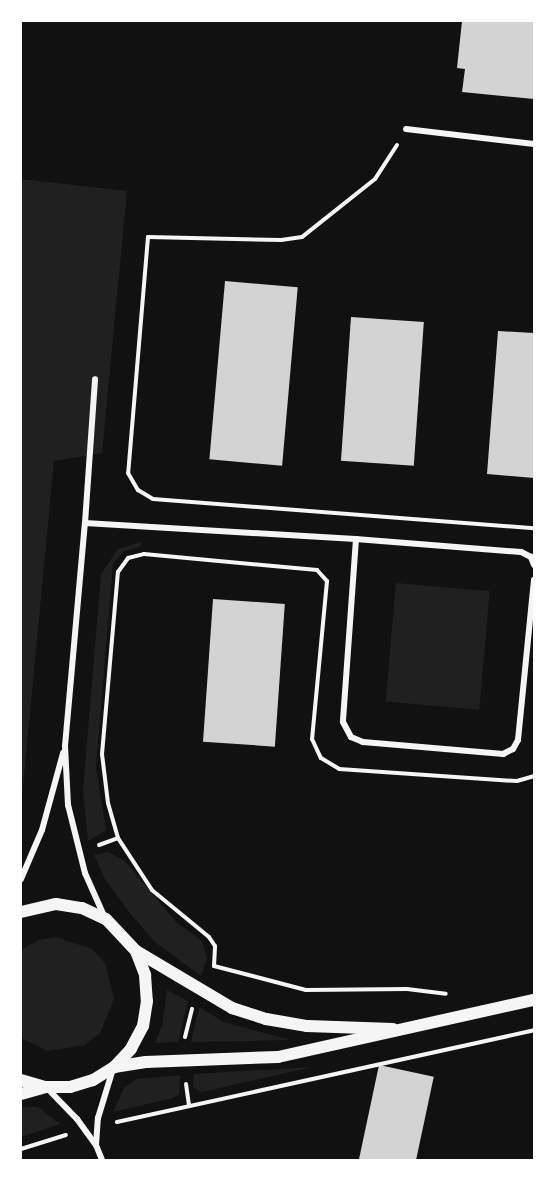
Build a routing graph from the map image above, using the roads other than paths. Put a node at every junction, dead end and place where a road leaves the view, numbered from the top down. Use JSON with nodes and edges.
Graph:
{"nodes":[{"id":1,"x":406,"y":129,"type":"road end"},
{"id":2,"x":534,"y":144,"type":"edge"},
{"id":3,"x":95,"y":379,"type":"dead end"},
{"id":4,"x":85,"y":523,"type":"junction"},
{"id":5,"x":356,"y":539,"type":"junction"},
{"id":6,"x":534,"y":565,"type":"edge"},
{"id":7,"x":534,"y":580,"type":"edge"},
{"id":8,"x":65,"y":746,"type":"junction"},
{"id":9,"x":21,"y":879,"type":"edge"},
{"id":10,"x":21,"y":912,"type":"edge"},
{"id":11,"x":106,"y":919,"type":"junction"},
{"id":12,"x":136,"y":951,"type":"junction"},
{"id":13,"x":534,"y":1000,"type":"edge"},
{"id":14,"x":415,"y":1029,"type":"junction"},
{"id":15,"x":114,"y":1067,"type":"junction"},
{"id":16,"x":21,"y":1080,"type":"edge"},
{"id":17,"x":45,"y":1087,"type":"junction"},
{"id":18,"x":21,"y":1094,"type":"edge"},
{"id":19,"x":96,"y":1145,"type":"junction"},
{"id":20,"x":102,"y":1160,"type":"edge"}],
"edges":[{"from":1,"to":2,"type":"street"},
{"from":3,"to":4,"type":"street"},
{"from":4,"to":5,"type":"street"},
{"from":4,"to":8,"type":"street"},
{"from":5,"to":6,"type":"street"},
{"from":5,"to":7,"type":"street"},
{"from":8,"to":9,"type":"street"},
{"from":8,"to":11,"type":"street"},
{"from":10,"to":11,"type":"main road"},
{"from":11,"to":12,"type":"main road"},
{"from":12,"to":14,"type":"main road"},
{"from":12,"to":15,"type":"main road"},
{"from":13,"to":14,"type":"main road"},
{"from":14,"to":15,"type":"main road"},
{"from":15,"to":17,"type":"main road"},
{"from":15,"to":19,"type":"street"},
{"from":16,"to":17,"type":"main road"},
{"from":17,"to":18,"type":"main road"},
{"from":17,"to":19,"type":"street"},
{"from":19,"to":20,"type":"street"}]}
